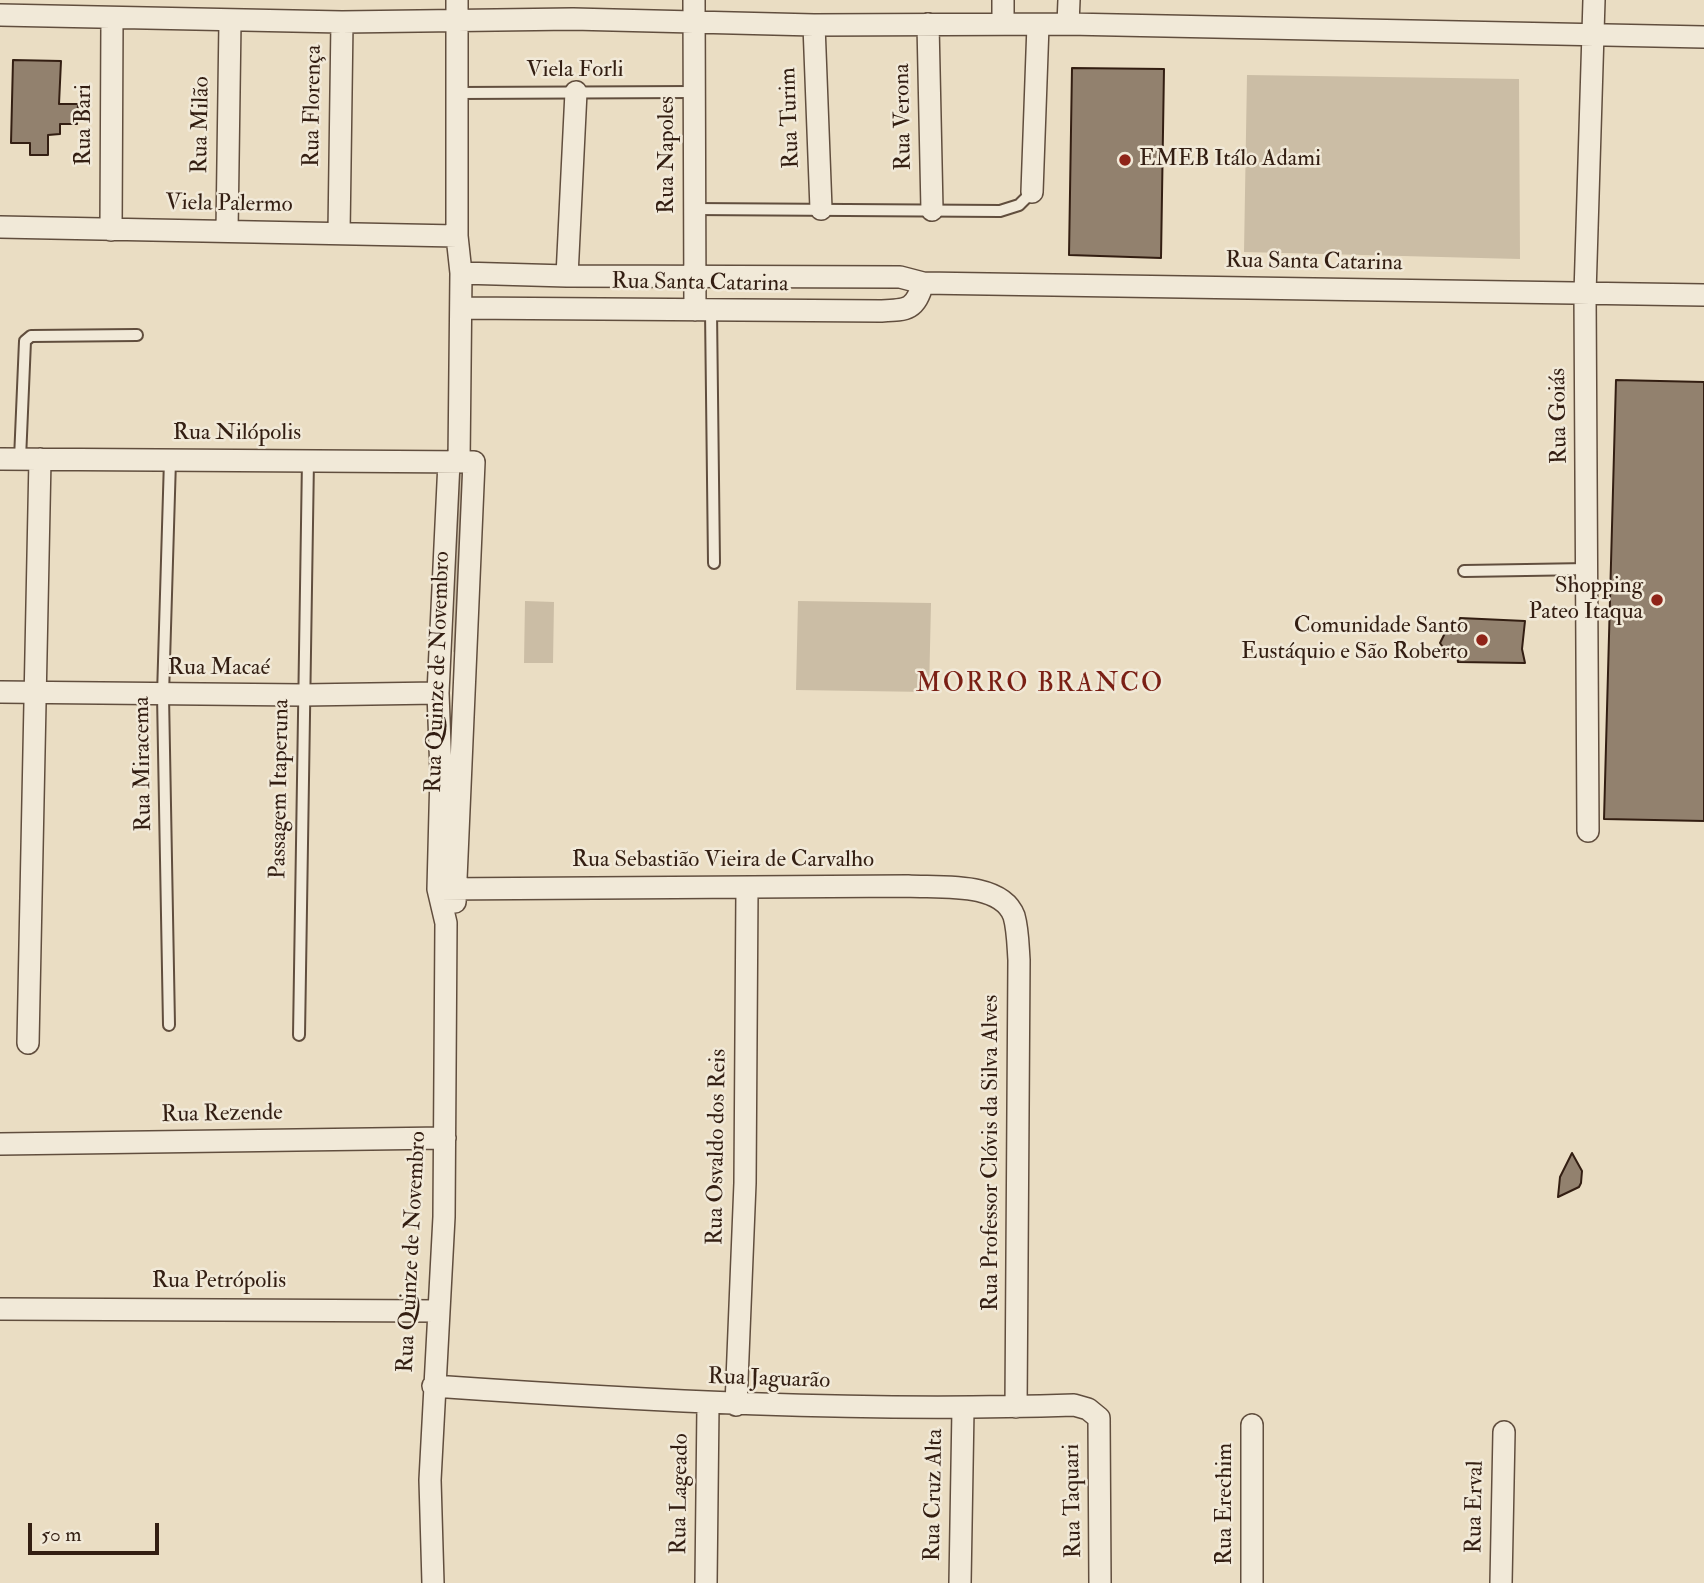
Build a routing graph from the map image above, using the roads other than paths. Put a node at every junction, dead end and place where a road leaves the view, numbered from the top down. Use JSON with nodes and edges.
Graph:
{"nodes":[{"id":1,"x":694,"y":0,"type":"edge"},
{"id":2,"x":1003,"y":0,"type":"edge"},
{"id":3,"x":1069,"y":0,"type":"edge"},
{"id":4,"x":1594,"y":0,"type":"edge"},
{"id":5,"x":6,"y":10,"type":"edge"},
{"id":6,"x":183,"y":10,"type":"edge"},
{"id":7,"x":284,"y":10,"type":"edge"},
{"id":8,"x":456,"y":10,"type":"edge"},
{"id":9,"x":573,"y":10,"type":"edge"},
{"id":10,"x":112,"y":19,"type":"junction"},
{"id":11,"x":230,"y":21,"type":"junction"},
{"id":12,"x":342,"y":22,"type":"junction"},
{"id":13,"x":1003,"y":23,"type":"junction"},
{"id":14,"x":695,"y":24,"type":"junction"},
{"id":15,"x":928,"y":24,"type":"junction"},
{"id":16,"x":1038,"y":24,"type":"junction"},
{"id":17,"x":1068,"y":24,"type":"junction"},
{"id":18,"x":814,"y":25,"type":"junction"},
{"id":19,"x":1594,"y":33,"type":"junction"},
{"id":20,"x":1704,"y":37,"type":"edge"},
{"id":21,"x":576,"y":92,"type":"junction"},
{"id":22,"x":694,"y":92,"type":"junction"},
{"id":23,"x":457,"y":93,"type":"junction"},
{"id":24,"x":1032,"y":192,"type":"joint"},
{"id":25,"x":693,"y":209,"type":"junction"},
{"id":26,"x":821,"y":209,"type":"junction"},
{"id":27,"x":932,"y":210,"type":"junction"},
{"id":28,"x":0,"y":227,"type":"edge"},
{"id":29,"x":111,"y":230,"type":"junction"},
{"id":30,"x":227,"y":231,"type":"junction"},
{"id":31,"x":339,"y":233,"type":"junction"},
{"id":32,"x":457,"y":236,"type":"junction"},
{"id":33,"x":461,"y":272,"type":"junction"},
{"id":34,"x":567,"y":276,"type":"junction"},
{"id":35,"x":695,"y":276,"type":"junction"},
{"id":36,"x":923,"y":283,"type":"junction"},
{"id":37,"x":1585,"y":294,"type":"junction"},
{"id":38,"x":1704,"y":295,"type":"edge"},
{"id":39,"x":461,"y":308,"type":"junction"},
{"id":40,"x":703,"y":310,"type":"junction"},
{"id":41,"x":137,"y":335,"type":"dead end"},
{"id":42,"x":20,"y":459,"type":"edge"},
{"id":43,"x":170,"y":460,"type":"junction"},
{"id":44,"x":308,"y":460,"type":"junction"},
{"id":45,"x":460,"y":462,"type":"junction"},
{"id":46,"x":714,"y":563,"type":"dead end"},
{"id":47,"x":1588,"y":569,"type":"junction"},
{"id":48,"x":1464,"y":571,"type":"dead end"},
{"id":49,"x":441,"y":664,"type":"junction"},
{"id":50,"x":466,"y":665,"type":"junction"},
{"id":51,"x":0,"y":692,"type":"edge"},
{"id":52,"x":35,"y":692,"type":"junction"},
{"id":53,"x":439,"y":693,"type":"junction"},
{"id":54,"x":163,"y":695,"type":"junction"},
{"id":55,"x":303,"y":695,"type":"junction"},
{"id":56,"x":1588,"y":831,"type":"dead end"},
{"id":57,"x":448,"y":889,"type":"junction"},
{"id":58,"x":747,"y":889,"type":"junction"},
{"id":59,"x":1005,"y":902,"type":"joint"},
{"id":60,"x":169,"y":1025,"type":"dead end"},
{"id":61,"x":299,"y":1035,"type":"dead end"},
{"id":62,"x":28,"y":1043,"type":"dead end"},
{"id":63,"x":445,"y":1138,"type":"junction"},
{"id":64,"x":0,"y":1144,"type":"edge"},
{"id":65,"x":0,"y":1309,"type":"edge"},
{"id":66,"x":439,"y":1311,"type":"junction"},
{"id":67,"x":433,"y":1386,"type":"junction"},
{"id":68,"x":708,"y":1405,"type":"junction"},
{"id":69,"x":736,"y":1405,"type":"junction"},
{"id":70,"x":1016,"y":1407,"type":"junction"},
{"id":71,"x":963,"y":1409,"type":"junction"},
{"id":72,"x":1099,"y":1418,"type":"joint"},
{"id":73,"x":1252,"y":1425,"type":"dead end"},
{"id":74,"x":1504,"y":1432,"type":"dead end"},
{"id":75,"x":433,"y":1583,"type":"edge"},
{"id":76,"x":706,"y":1583,"type":"edge"},
{"id":77,"x":960,"y":1583,"type":"edge"},
{"id":78,"x":1100,"y":1583,"type":"edge"},
{"id":79,"x":1252,"y":1583,"type":"edge"},
{"id":80,"x":1501,"y":1583,"type":"edge"}],
"edges":[{"from":1,"to":14,"type":"street","name":"Rua Napoles"},
{"from":2,"to":13,"type":"street"},
{"from":3,"to":17,"type":"street"},
{"from":4,"to":19,"type":"street","name":"Rua Goiás"},
{"from":5,"to":10,"type":"street"},
{"from":6,"to":10,"type":"street"},
{"from":6,"to":11,"type":"street"},
{"from":7,"to":11,"type":"street"},
{"from":7,"to":12,"type":"street"},
{"from":8,"to":9,"type":"street"},
{"from":8,"to":12,"type":"street"},
{"from":8,"to":23,"type":"street","name":"Rua Quinze de Novembro"},
{"from":9,"to":14,"type":"street"},
{"from":10,"to":29,"type":"street","name":"Rua Bari"},
{"from":11,"to":30,"type":"street","name":"Rua Milão"},
{"from":12,"to":31,"type":"street","name":"Rua Florença"},
{"from":13,"to":15,"type":"street"},
{"from":13,"to":16,"type":"street"},
{"from":14,"to":18,"type":"street"},
{"from":14,"to":22,"type":"street","name":"Rua Napoles"},
{"from":15,"to":18,"type":"street"},
{"from":15,"to":27,"type":"street","name":"Rua Verona"},
{"from":16,"to":17,"type":"street"},
{"from":16,"to":24,"type":"street"},
{"from":17,"to":19,"type":"street"},
{"from":18,"to":26,"type":"street","name":"Rua Turim"},
{"from":19,"to":20,"type":"street"},
{"from":19,"to":37,"type":"street","name":"Rua Goiás"},
{"from":21,"to":22,"type":"lane","name":"Viela Forli"},
{"from":21,"to":23,"type":"lane","name":"Viela Forli"},
{"from":21,"to":34,"type":"street"},
{"from":22,"to":25,"type":"street","name":"Rua Napoles"},
{"from":23,"to":32,"type":"street","name":"Rua Quinze de Novembro"},
{"from":24,"to":27,"type":"lane"},
{"from":25,"to":26,"type":"lane"},
{"from":25,"to":35,"type":"street","name":"Rua Napoles"},
{"from":26,"to":27,"type":"lane"},
{"from":28,"to":29,"type":"street","name":"Viela Palermo"},
{"from":29,"to":30,"type":"street","name":"Viela Palermo"},
{"from":30,"to":31,"type":"street","name":"Viela Palermo"},
{"from":31,"to":32,"type":"street","name":"Viela Palermo"},
{"from":32,"to":33,"type":"street","name":"Rua Quinze de Novembro"},
{"from":33,"to":34,"type":"street","name":"Rua Santa Catarina"},
{"from":33,"to":39,"type":"street","name":"Rua Quinze de Novembro"},
{"from":34,"to":35,"type":"street","name":"Rua Santa Catarina"},
{"from":35,"to":36,"type":"street","name":"Rua Santa Catarina"},
{"from":35,"to":40,"type":"street","name":"Rua Napoles"},
{"from":36,"to":37,"type":"street","name":"Rua Santa Catarina"},
{"from":36,"to":40,"type":"street","name":"Rua Santa Catarina"},
{"from":37,"to":38,"type":"street","name":"Rua Santa Catarina"},
{"from":37,"to":47,"type":"street","name":"Rua Goiás"},
{"from":39,"to":40,"type":"street","name":"Rua Santa Catarina"},
{"from":39,"to":45,"type":"street","name":"Rua Quinze de Novembro"},
{"from":40,"to":46,"type":"lane"},
{"from":41,"to":42,"type":"lane"},
{"from":42,"to":43,"type":"street","name":"Rua Nilópolis"},
{"from":42,"to":52,"type":"street"},
{"from":43,"to":44,"type":"street","name":"Rua Nilópolis"},
{"from":43,"to":54,"type":"lane","name":"Rua Miracema"},
{"from":44,"to":45,"type":"street","name":"Rua Nilópolis"},
{"from":44,"to":55,"type":"lane","name":"Passagem Itaperuna"},
{"from":45,"to":49,"type":"street","name":"Rua Quinze de Novembro"},
{"from":45,"to":50,"type":"street","name":"Rua Quinze de Novembro"},
{"from":47,"to":48,"type":"lane"},
{"from":47,"to":56,"type":"street","name":"Rua Goiás"},
{"from":49,"to":50,"type":"street"},
{"from":49,"to":53,"type":"street","name":"Rua Quinze de Novembro"},
{"from":50,"to":57,"type":"street","name":"Rua Quinze de Novembro"},
{"from":51,"to":52,"type":"street","name":"Rua Macaé"},
{"from":52,"to":54,"type":"street","name":"Rua Macaé"},
{"from":52,"to":62,"type":"street"},
{"from":53,"to":55,"type":"street","name":"Rua Macaé"},
{"from":53,"to":57,"type":"street","name":"Rua Quinze de Novembro"},
{"from":54,"to":55,"type":"street","name":"Rua Macaé"},
{"from":54,"to":60,"type":"lane","name":"Rua Miracema"},
{"from":55,"to":61,"type":"lane","name":"Passagem Itaperuna"},
{"from":57,"to":58,"type":"street","name":"Rua Sebastião Vieira de Carvalho"},
{"from":57,"to":63,"type":"street","name":"Rua Quinze de Novembro"},
{"from":58,"to":59,"type":"street","name":"Rua Sebastião Vieira de Carvalho"},
{"from":58,"to":69,"type":"street","name":"Rua Osvaldo dos Reis"},
{"from":59,"to":70,"type":"street","name":"Rua Professor Clóvis da Silva Alves"},
{"from":63,"to":64,"type":"street","name":"Rua Rezende"},
{"from":63,"to":66,"type":"street","name":"Rua Quinze de Novembro"},
{"from":65,"to":66,"type":"street","name":"Rua Petrópolis"},
{"from":66,"to":67,"type":"street","name":"Rua Quinze de Novembro"},
{"from":67,"to":68,"type":"street","name":"Rua Jaguarão"},
{"from":67,"to":75,"type":"street","name":"Rua Quinze de Novembro"},
{"from":68,"to":69,"type":"street","name":"Rua Jaguarão"},
{"from":68,"to":76,"type":"street","name":"Rua Lageado"},
{"from":69,"to":71,"type":"street","name":"Rua Jaguarão"},
{"from":70,"to":71,"type":"street","name":"Rua Jaguarão"},
{"from":70,"to":72,"type":"street","name":"Rua Jaguarão"},
{"from":71,"to":77,"type":"street","name":"Rua Cruz Alta"},
{"from":72,"to":78,"type":"street","name":"Rua Taquari"},
{"from":73,"to":79,"type":"street","name":"Rua Erechim"},
{"from":74,"to":80,"type":"street","name":"Rua Erval"}]}
